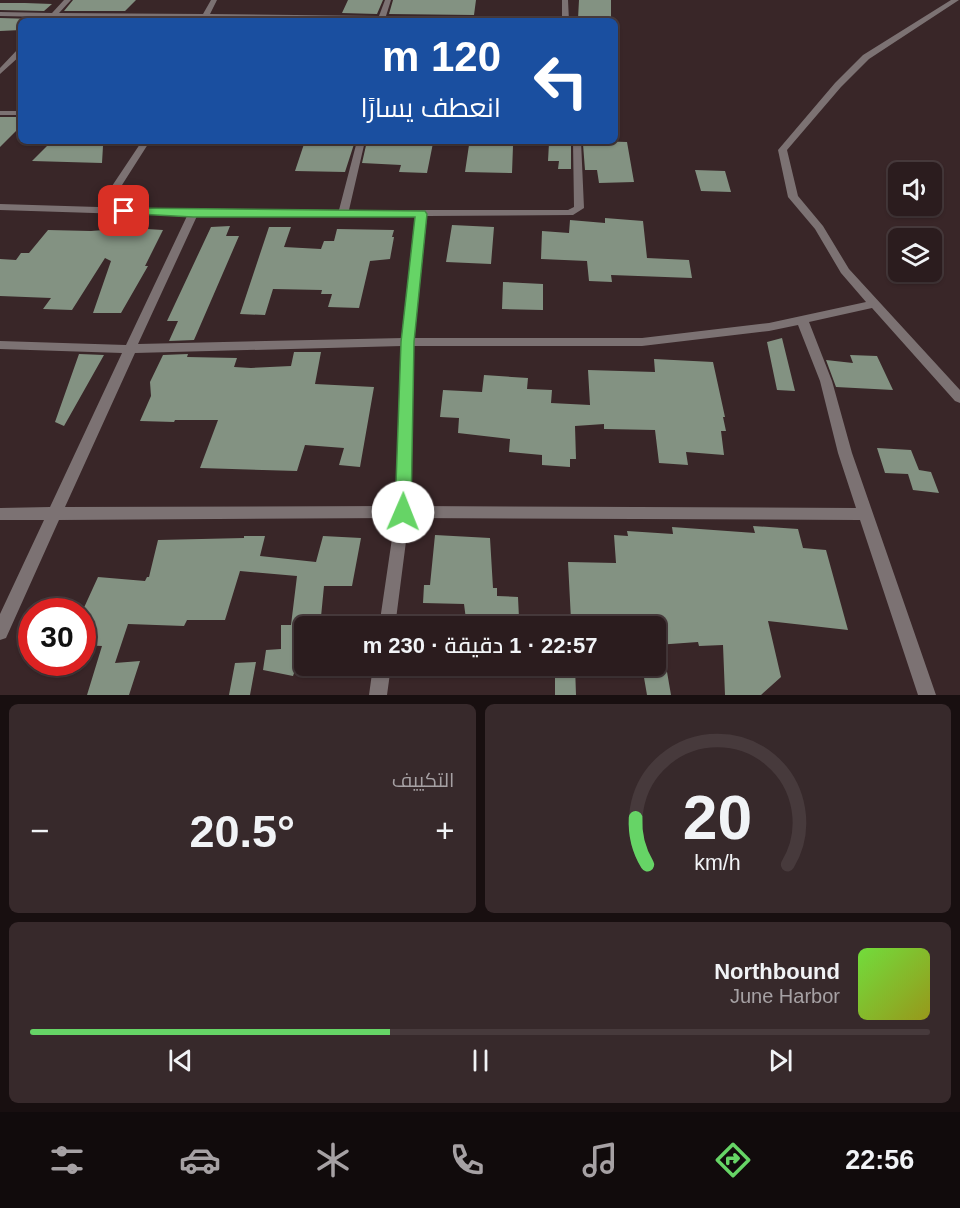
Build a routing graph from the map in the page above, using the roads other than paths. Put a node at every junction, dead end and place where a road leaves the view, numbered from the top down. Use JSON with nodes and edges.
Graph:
{"nodes":[{"id":1,"x":68,"y":0,"type":"edge"},
{"id":2,"x":214,"y":0,"type":"edge"},
{"id":3,"x":388,"y":0,"type":"edge"},
{"id":4,"x":565,"y":0,"type":"edge"},
{"id":5,"x":956,"y":0,"type":"edge"},
{"id":6,"x":0,"y":14,"type":"edge"},
{"id":7,"x":53,"y":15,"type":"junction"},
{"id":8,"x":50,"y":18,"type":"edge"},
{"id":9,"x":204,"y":18,"type":"edge"},
{"id":10,"x":383,"y":18,"type":"edge"},
{"id":11,"x":565,"y":18,"type":"edge"},
{"id":12,"x":18,"y":54,"type":"edge"},
{"id":13,"x":12,"y":61,"type":"junction"},
{"id":14,"x":18,"y":61,"type":"edge"},
{"id":15,"x":0,"y":72,"type":"edge"},
{"id":16,"x":0,"y":113,"type":"edge"},
{"id":17,"x":18,"y":113,"type":"edge"},
{"id":18,"x":144,"y":144,"type":"edge"},
{"id":19,"x":360,"y":144,"type":"edge"},
{"id":20,"x":577,"y":144,"type":"edge"},
{"id":21,"x":0,"y":207,"type":"edge"},
{"id":22,"x":101,"y":210,"type":"junction"},
{"id":23,"x":193,"y":213,"type":"junction"},
{"id":24,"x":343,"y":213,"type":"junction"},
{"id":25,"x":422,"y":214,"type":"junction"},
{"id":26,"x":873,"y":304,"type":"junction"},
{"id":27,"x":802,"y":320,"type":"junction"},
{"id":28,"x":408,"y":342,"type":"junction"},
{"id":29,"x":0,"y":345,"type":"edge"},
{"id":30,"x":130,"y":349,"type":"junction"},
{"id":31,"x":960,"y":398,"type":"edge"},
{"id":32,"x":403,"y":512,"type":"junction"},
{"id":33,"x":0,"y":514,"type":"edge"},
{"id":34,"x":867,"y":514,"type":"junction"},
{"id":35,"x":54,"y":515,"type":"junction"},
{"id":36,"x":389,"y":616,"type":"edge"},
{"id":37,"x":0,"y":632,"type":"edge"},
{"id":38,"x":381,"y":676,"type":"edge"},
{"id":39,"x":378,"y":695,"type":"edge"},
{"id":40,"x":927,"y":695,"type":"edge"}],
"edges":[{"from":1,"to":7,"type":"street"},
{"from":2,"to":9,"type":"street"},
{"from":3,"to":10,"type":"street"},
{"from":4,"to":11,"type":"street"},
{"from":5,"to":26,"type":"street"},
{"from":6,"to":7,"type":"street"},
{"from":7,"to":8,"type":"street"},
{"from":7,"to":9,"type":"street"},
{"from":12,"to":13,"type":"street"},
{"from":13,"to":14,"type":"street"},
{"from":13,"to":15,"type":"street"},
{"from":16,"to":17,"type":"street"},
{"from":18,"to":22,"type":"street"},
{"from":19,"to":24,"type":"street"},
{"from":20,"to":25,"type":"street"},
{"from":21,"to":22,"type":"street"},
{"from":22,"to":23,"type":"street"},
{"from":23,"to":24,"type":"street"},
{"from":23,"to":30,"type":"street"},
{"from":24,"to":25,"type":"street"},
{"from":25,"to":28,"type":"street"},
{"from":26,"to":27,"type":"street"},
{"from":26,"to":31,"type":"street"},
{"from":27,"to":28,"type":"street"},
{"from":27,"to":34,"type":"street"},
{"from":28,"to":30,"type":"street"},
{"from":28,"to":32,"type":"street"},
{"from":29,"to":30,"type":"street"},
{"from":30,"to":35,"type":"street"},
{"from":32,"to":34,"type":"street"},
{"from":32,"to":35,"type":"street"},
{"from":32,"to":36,"type":"street"},
{"from":33,"to":35,"type":"street"},
{"from":34,"to":40,"type":"street"},
{"from":35,"to":37,"type":"street"},
{"from":38,"to":39,"type":"street"}]}
